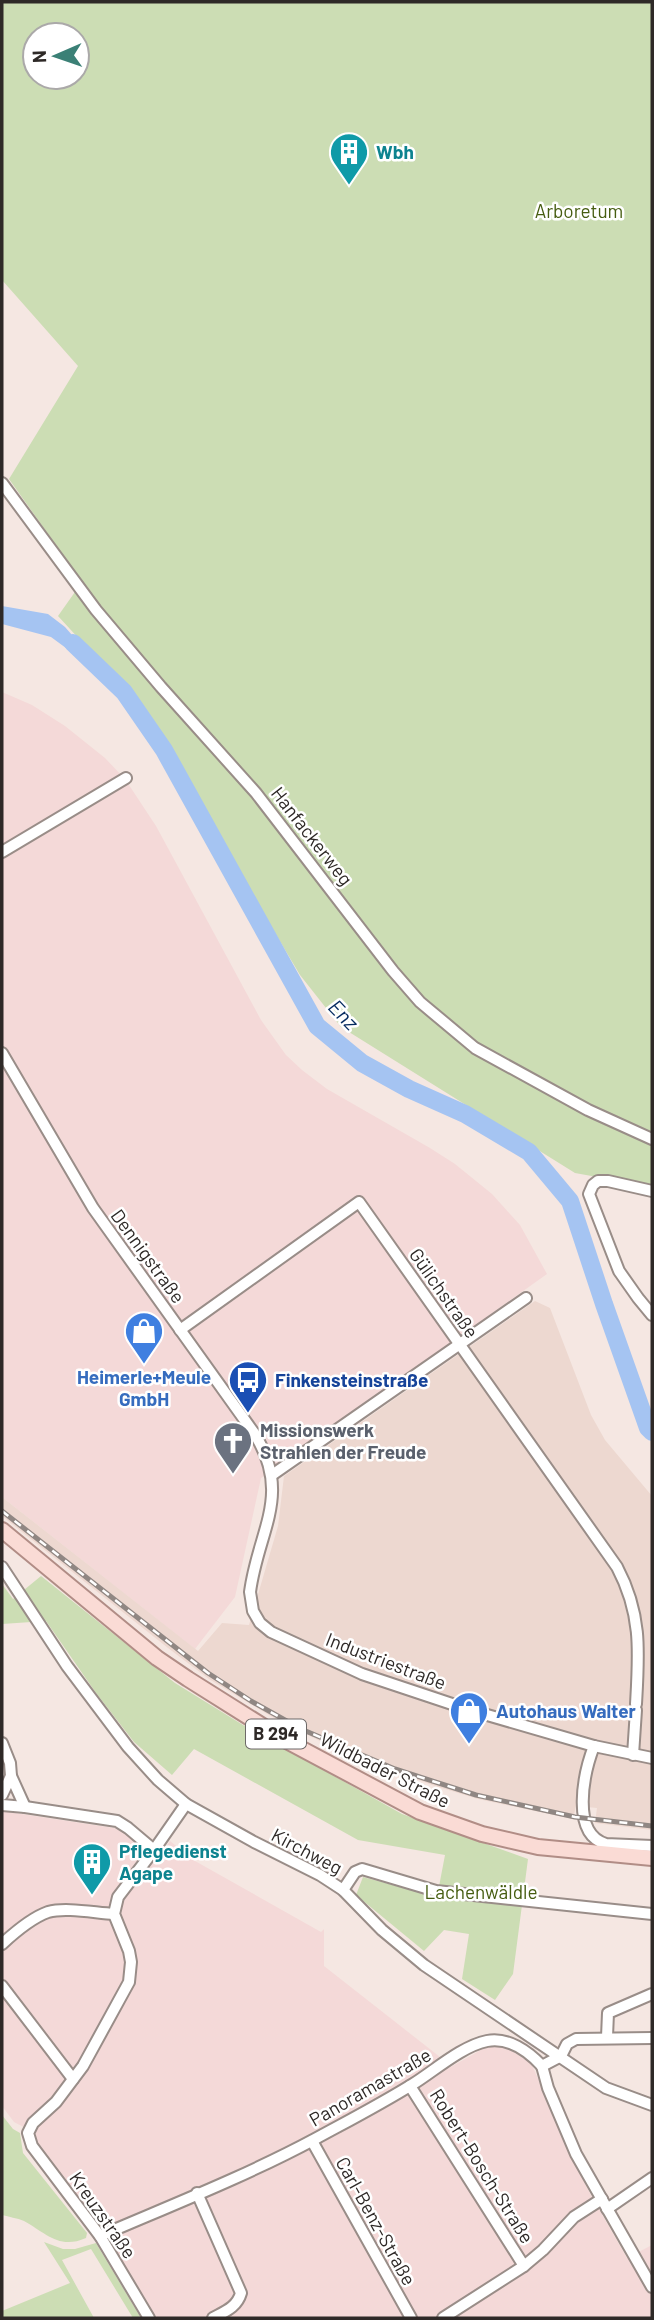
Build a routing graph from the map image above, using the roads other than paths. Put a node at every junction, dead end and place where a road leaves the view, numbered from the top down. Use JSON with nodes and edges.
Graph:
{"nodes":[{"id":1,"x":2,"y":483,"type":"edge"},
{"id":2,"x":126,"y":778,"type":"dead end"},
{"id":3,"x":2,"y":852,"type":"edge"},
{"id":4,"x":2,"y":1053,"type":"edge"},
{"id":5,"x":652,"y":1139,"type":"edge"},
{"id":6,"x":652,"y":1191,"type":"edge"},
{"id":7,"x":526,"y":1298,"type":"dead end"},
{"id":8,"x":652,"y":1315,"type":"edge"},
{"id":9,"x":180,"y":1330,"type":"junction"},
{"id":10,"x":459,"y":1345,"type":"junction"},
{"id":11,"x":272,"y":1475,"type":"junction"},
{"id":12,"x":2,"y":1530,"type":"edge"},
{"id":13,"x":2,"y":1567,"type":"edge"},
{"id":14,"x":640,"y":1645,"type":"junction"},
{"id":15,"x":652,"y":1645,"type":"edge"},
{"id":16,"x":2,"y":1743,"type":"edge"},
{"id":17,"x":594,"y":1746,"type":"junction"},
{"id":18,"x":633,"y":1755,"type":"junction"},
{"id":19,"x":652,"y":1758,"type":"edge"},
{"id":20,"x":11,"y":1776,"type":"junction"},
{"id":21,"x":2,"y":1796,"type":"edge"},
{"id":22,"x":186,"y":1804,"type":"junction"},
{"id":23,"x":2,"y":1805,"type":"edge"},
{"id":24,"x":25,"y":1807,"type":"junction"},
{"id":25,"x":652,"y":1846,"type":"edge"},
{"id":26,"x":155,"y":1850,"type":"junction"},
{"id":27,"x":652,"y":1858,"type":"edge"},
{"id":28,"x":343,"y":1890,"type":"junction"},
{"id":29,"x":114,"y":1914,"type":"junction"},
{"id":30,"x":652,"y":1914,"type":"edge"},
{"id":31,"x":2,"y":1944,"type":"edge"},
{"id":32,"x":2,"y":1986,"type":"edge"},
{"id":33,"x":652,"y":1994,"type":"edge"},
{"id":34,"x":607,"y":2037,"type":"junction"},
{"id":35,"x":652,"y":2038,"type":"edge"},
{"id":36,"x":561,"y":2056,"type":"junction"},
{"id":37,"x":542,"y":2066,"type":"junction"},
{"id":38,"x":73,"y":2079,"type":"junction"},
{"id":39,"x":410,"y":2086,"type":"junction"},
{"id":40,"x":652,"y":2105,"type":"edge"},
{"id":41,"x":312,"y":2141,"type":"junction"},
{"id":42,"x":652,"y":2178,"type":"edge"},
{"id":43,"x":197,"y":2193,"type":"junction"},
{"id":44,"x":604,"y":2204,"type":"junction"},
{"id":45,"x":100,"y":2236,"type":"junction"},
{"id":46,"x":524,"y":2266,"type":"junction"},
{"id":47,"x":652,"y":2287,"type":"edge"},
{"id":48,"x":149,"y":2318,"type":"edge"},
{"id":49,"x":214,"y":2318,"type":"edge"},
{"id":50,"x":411,"y":2318,"type":"edge"},
{"id":51,"x":443,"y":2318,"type":"edge"}],
"edges":[{"from":1,"to":5,"type":"street","name":"Hanfackerweg"},
{"from":2,"to":3,"type":"street"},
{"from":4,"to":9,"type":"street","name":"Dennigstraße"},
{"from":6,"to":8,"type":"street"},
{"from":7,"to":10,"type":"street"},
{"from":9,"to":10,"type":"street","name":"Gülichstraße"},
{"from":9,"to":11,"type":"street","name":"Dennigstraße"},
{"from":10,"to":11,"type":"street"},
{"from":10,"to":14,"type":"street","name":"Gülichstraße"},
{"from":11,"to":17,"type":"street","name":"Industriestraße"},
{"from":12,"to":27,"type":"main road","name":"Wildbader Straße","number":"B 294"},
{"from":13,"to":22,"type":"street","name":"Kirchweg"},
{"from":14,"to":15,"type":"street"},
{"from":14,"to":18,"type":"street","name":"Gülichstraße"},
{"from":16,"to":20,"type":"street"},
{"from":17,"to":18,"type":"street","name":"Industriestraße"},
{"from":17,"to":25,"type":"street"},
{"from":18,"to":19,"type":"street","name":"Industriestraße"},
{"from":20,"to":21,"type":"street"},
{"from":20,"to":24,"type":"street"},
{"from":22,"to":26,"type":"street"},
{"from":22,"to":28,"type":"street","name":"Kirchweg"},
{"from":23,"to":24,"type":"street"},
{"from":24,"to":26,"type":"street"},
{"from":26,"to":29,"type":"street"},
{"from":28,"to":30,"type":"street"},
{"from":28,"to":36,"type":"street","name":"Kirchweg"},
{"from":29,"to":31,"type":"street"},
{"from":29,"to":38,"type":"street"},
{"from":32,"to":38,"type":"street"},
{"from":33,"to":34,"type":"street"},
{"from":34,"to":35,"type":"street"},
{"from":34,"to":36,"type":"street"},
{"from":36,"to":37,"type":"street"},
{"from":36,"to":40,"type":"street","name":"Kirchweg"},
{"from":37,"to":39,"type":"street","name":"Panoramastraße"},
{"from":37,"to":44,"type":"street"},
{"from":38,"to":45,"type":"street","name":"Kreuzstraße"},
{"from":39,"to":41,"type":"street","name":"Panoramastraße"},
{"from":39,"to":46,"type":"street","name":"Robert-Bosch-Straße"},
{"from":41,"to":43,"type":"street","name":"Panoramastraße"},
{"from":41,"to":50,"type":"street","name":"Carl-Benz-Straße"},
{"from":42,"to":44,"type":"street"},
{"from":43,"to":45,"type":"street","name":"Panoramastraße"},
{"from":43,"to":49,"type":"street"},
{"from":44,"to":46,"type":"street"},
{"from":44,"to":47,"type":"street"},
{"from":45,"to":48,"type":"street","name":"Kreuzstraße"},
{"from":46,"to":51,"type":"street"}]}
